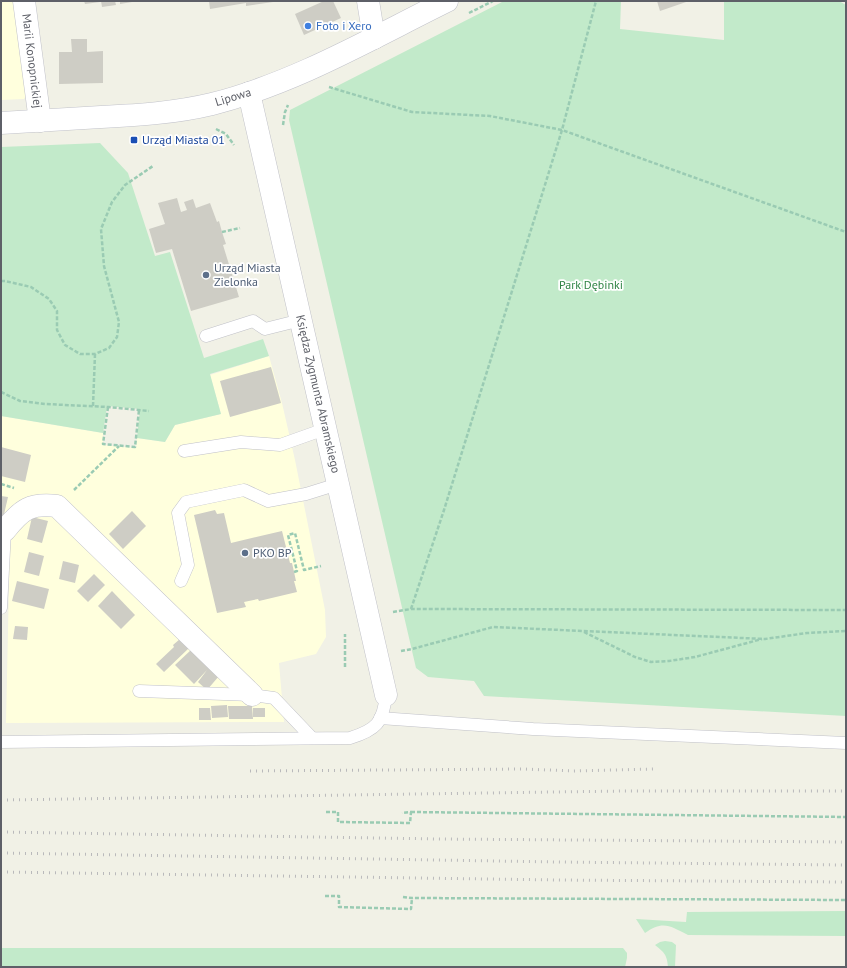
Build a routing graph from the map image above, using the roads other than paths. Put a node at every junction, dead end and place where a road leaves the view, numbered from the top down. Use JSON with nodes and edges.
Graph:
{"nodes":[{"id":1,"x":24,"y":1,"type":"edge"},
{"id":2,"x":368,"y":1,"type":"edge"},
{"id":3,"x":447,"y":1,"type":"edge"},
{"id":4,"x":374,"y":38,"type":"junction"},
{"id":5,"x":250,"y":93,"type":"junction"},
{"id":6,"x":40,"y":121,"type":"junction"},
{"id":7,"x":1,"y":123,"type":"edge"},
{"id":8,"x":301,"y":320,"type":"junction"},
{"id":9,"x":206,"y":336,"type":"dead end"},
{"id":10,"x":326,"y":429,"type":"junction"},
{"id":11,"x":184,"y":451,"type":"dead end"},
{"id":12,"x":338,"y":484,"type":"junction"},
{"id":13,"x":3,"y":529,"type":"edge"},
{"id":14,"x":181,"y":581,"type":"dead end"},
{"id":15,"x":1,"y":608,"type":"edge"},
{"id":16,"x":139,"y":691,"type":"dead end"},
{"id":17,"x":252,"y":695,"type":"junction"},
{"id":18,"x":386,"y":695,"type":"joint"},
{"id":19,"x":380,"y":718,"type":"junction"},
{"id":20,"x":312,"y":738,"type":"junction"},
{"id":21,"x":1,"y":742,"type":"edge"},
{"id":22,"x":846,"y":743,"type":"edge"}],
"edges":[{"from":1,"to":6,"type":"street","name":"Marii Konopnickiej"},
{"from":2,"to":4,"type":"street"},
{"from":3,"to":4,"type":"street","name":"Lipowa"},
{"from":4,"to":5,"type":"street","name":"Lipowa"},
{"from":5,"to":6,"type":"street","name":"Lipowa"},
{"from":5,"to":8,"type":"street","name":"Księdza Zygmunta Abramskiego"},
{"from":6,"to":7,"type":"street","name":"Lipowa"},
{"from":8,"to":9,"type":"lane"},
{"from":8,"to":10,"type":"street","name":"Księdza Zygmunta Abramskiego"},
{"from":10,"to":11,"type":"lane"},
{"from":10,"to":12,"type":"street","name":"Księdza Zygmunta Abramskiego"},
{"from":12,"to":14,"type":"lane"},
{"from":12,"to":18,"type":"street","name":"Księdza Zygmunta Abramskiego"},
{"from":13,"to":15,"type":"lane"},
{"from":13,"to":17,"type":"street"},
{"from":16,"to":17,"type":"lane"},
{"from":17,"to":20,"type":"lane"},
{"from":18,"to":19,"type":"lane"},
{"from":19,"to":20,"type":"lane"},
{"from":19,"to":22,"type":"lane"},
{"from":20,"to":21,"type":"lane"}]}
